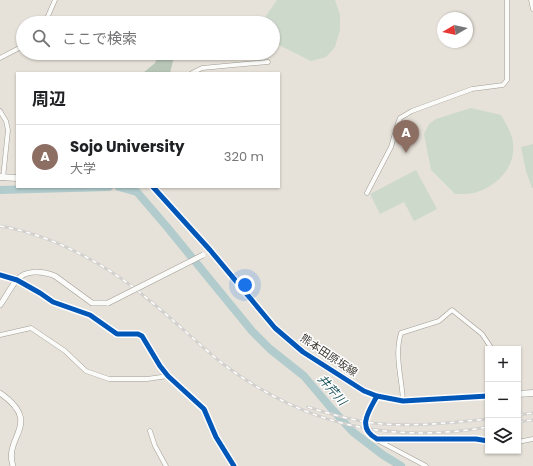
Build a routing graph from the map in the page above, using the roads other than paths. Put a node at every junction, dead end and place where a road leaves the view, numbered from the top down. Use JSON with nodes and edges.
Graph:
{"nodes":[{"id":1,"x":55,"y":0,"type":"edge"},
{"id":2,"x":507,"y":0,"type":"edge"},
{"id":3,"x":531,"y":0,"type":"edge"},
{"id":4,"x":533,"y":9,"type":"edge"},
{"id":5,"x":49,"y":16,"type":"edge"},
{"id":6,"x":16,"y":50,"type":"edge"},
{"id":7,"x":0,"y":58,"type":"edge"},
{"id":8,"x":268,"y":62,"type":"dead end"},
{"id":9,"x":194,"y":72,"type":"edge"},
{"id":10,"x":0,"y":111,"type":"edge"},
{"id":11,"x":2,"y":177,"type":"edge"},
{"id":12,"x":16,"y":178,"type":"edge"},
{"id":13,"x":154,"y":188,"type":"edge"},
{"id":14,"x":367,"y":193,"type":"dead end"},
{"id":15,"x":210,"y":250,"type":"junction"},
{"id":16,"x":0,"y":275,"type":"edge"},
{"id":17,"x":17,"y":280,"type":"junction"},
{"id":18,"x":0,"y":305,"type":"edge"},
{"id":19,"x":0,"y":335,"type":"edge"},
{"id":20,"x":490,"y":346,"type":"edge"},
{"id":21,"x":168,"y":376,"type":"junction"},
{"id":22,"x":0,"y":393,"type":"edge"},
{"id":23,"x":533,"y":393,"type":"edge"},
{"id":24,"x":521,"y":394,"type":"edge"},
{"id":25,"x":377,"y":396,"type":"junction"},
{"id":26,"x":485,"y":396,"type":"edge"},
{"id":27,"x":403,"y":401,"type":"junction"},
{"id":28,"x":150,"y":431,"type":"dead end"},
{"id":29,"x":376,"y":439,"type":"junction"},
{"id":30,"x":533,"y":439,"type":"edge"},
{"id":31,"x":485,"y":440,"type":"edge"},
{"id":32,"x":521,"y":441,"type":"edge"},
{"id":33,"x":13,"y":466,"type":"edge"},
{"id":34,"x":166,"y":466,"type":"edge"},
{"id":35,"x":234,"y":466,"type":"edge"},
{"id":36,"x":426,"y":466,"type":"edge"}],
"edges":[{"from":1,"to":5,"type":"street"},
{"from":2,"to":14,"type":"street"},
{"from":3,"to":4,"type":"street"},
{"from":6,"to":7,"type":"street"},
{"from":8,"to":9,"type":"street"},
{"from":10,"to":11,"type":"street"},
{"from":11,"to":12,"type":"main road"},
{"from":13,"to":15,"type":"main road","name":"熊本田原坂線"},
{"from":15,"to":17,"type":"street","bridge":true},
{"from":15,"to":25,"type":"main road","name":"熊本田原坂線"},
{"from":16,"to":17,"type":"street"},
{"from":17,"to":18,"type":"street"},
{"from":17,"to":21,"type":"street"},
{"from":19,"to":21,"type":"street"},
{"from":20,"to":27,"type":"street"},
{"from":21,"to":35,"type":"street"},
{"from":22,"to":33,"type":"street"},
{"from":23,"to":24,"type":"main road"},
{"from":25,"to":27,"type":"main road","name":"熊本田原坂線"},
{"from":25,"to":29,"type":"main road"},
{"from":26,"to":27,"type":"main road","name":"熊本田原坂線"},
{"from":28,"to":34,"type":"street"},
{"from":29,"to":31,"type":"street"},
{"from":29,"to":36,"type":"street"},
{"from":30,"to":32,"type":"street"}]}
